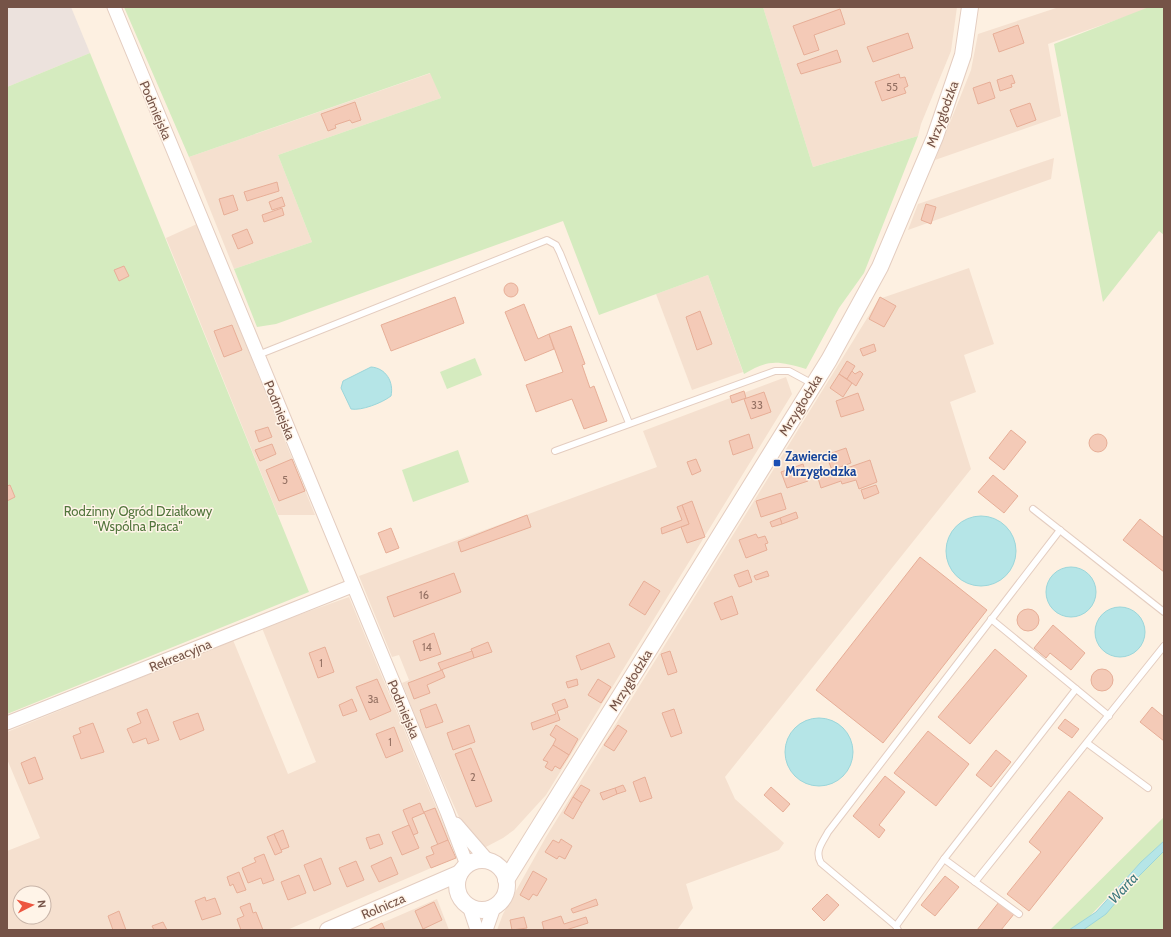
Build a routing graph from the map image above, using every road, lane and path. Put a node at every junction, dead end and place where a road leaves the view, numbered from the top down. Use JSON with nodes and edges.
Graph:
{"nodes":[{"id":1,"x":114,"y":7,"type":"edge"},
{"id":2,"x":970,"y":7,"type":"edge"},
{"id":3,"x":258,"y":355,"type":"junction"},
{"id":4,"x":814,"y":384,"type":"junction"},
{"id":5,"x":629,"y":423,"type":"junction"},
{"id":6,"x":555,"y":451,"type":"dead end"},
{"id":7,"x":1033,"y":509,"type":"dead end"},
{"id":8,"x":1060,"y":530,"type":"junction"},
{"id":9,"x":352,"y":586,"type":"junction"},
{"id":10,"x":1164,"y":612,"type":"edge"},
{"id":11,"x":991,"y":619,"type":"junction"},
{"id":12,"x":1164,"y":646,"type":"edge"},
{"id":13,"x":1076,"y":689,"type":"junction"},
{"id":14,"x":1109,"y":716,"type":"junction"},
{"id":15,"x":7,"y":723,"type":"edge"},
{"id":16,"x":1087,"y":743,"type":"junction"},
{"id":17,"x":1148,"y":788,"type":"dead end"},
{"id":18,"x":447,"y":812,"type":"junction"},
{"id":19,"x":533,"y":836,"type":"junction"},
{"id":20,"x":944,"y":859,"type":"junction"},
{"id":21,"x":491,"y":862,"type":"junction"},
{"id":22,"x":464,"y":869,"type":"junction"},
{"id":23,"x":506,"y":880,"type":"junction"},
{"id":24,"x":975,"y":882,"type":"junction"},
{"id":25,"x":417,"y":892,"type":"junction"},
{"id":26,"x":459,"y":892,"type":"junction"},
{"id":27,"x":469,"y":906,"type":"junction"},
{"id":28,"x":494,"y":907,"type":"junction"},
{"id":29,"x":1019,"y":914,"type":"dead end"},
{"id":30,"x":897,"y":928,"type":"edge"},
{"id":31,"x":328,"y":930,"type":"edge"},
{"id":32,"x":477,"y":930,"type":"edge"},
{"id":33,"x":486,"y":930,"type":"edge"}],
"edges":[{"from":1,"to":3,"type":"street","name":"Podmiejska"},
{"from":2,"to":4,"type":"street","name":"Mrzygłodzka"},
{"from":3,"to":5,"type":"lane"},
{"from":3,"to":9,"type":"street","name":"Podmiejska"},
{"from":4,"to":5,"type":"lane"},
{"from":4,"to":19,"type":"street","name":"Mrzygłodzka"},
{"from":5,"to":6,"type":"lane"},
{"from":7,"to":8,"type":"lane"},
{"from":8,"to":10,"type":"lane"},
{"from":8,"to":11,"type":"lane"},
{"from":9,"to":15,"type":"street","name":"Rekreacyjna"},
{"from":9,"to":18,"type":"street","name":"Podmiejska"},
{"from":11,"to":13,"type":"lane"},
{"from":11,"to":30,"type":"lane"},
{"from":12,"to":14,"type":"lane"},
{"from":13,"to":14,"type":"lane"},
{"from":13,"to":20,"type":"lane"},
{"from":14,"to":16,"type":"lane"},
{"from":16,"to":17,"type":"lane"},
{"from":16,"to":24,"type":"lane"},
{"from":18,"to":21,"type":"street","name":"Podmiejska"},
{"from":18,"to":22,"type":"street","name":"Podmiejska"},
{"from":19,"to":21,"type":"street","name":"Mrzygłodzka"},
{"from":19,"to":23,"type":"street","name":"Mrzygłodzka"},
{"from":20,"to":24,"type":"lane"},
{"from":20,"to":30,"type":"lane"},
{"from":21,"to":22,"type":"street"},
{"from":21,"to":23,"type":"street"},
{"from":22,"to":25,"type":"street","name":"Rolnicza"},
{"from":22,"to":26,"type":"street"},
{"from":23,"to":28,"type":"street"},
{"from":24,"to":29,"type":"lane"},
{"from":25,"to":26,"type":"street","name":"Rolnicza"},
{"from":25,"to":31,"type":"street","name":"Rolnicza"},
{"from":26,"to":27,"type":"street"},
{"from":27,"to":28,"type":"street"},
{"from":27,"to":32,"type":"street"},
{"from":28,"to":33,"type":"street"}]}
